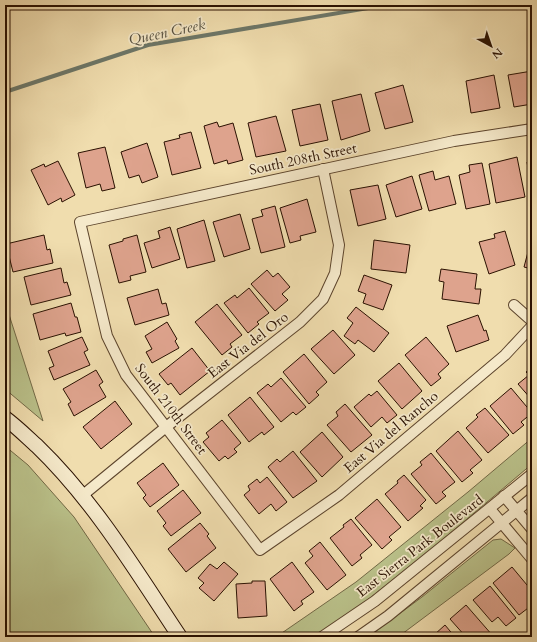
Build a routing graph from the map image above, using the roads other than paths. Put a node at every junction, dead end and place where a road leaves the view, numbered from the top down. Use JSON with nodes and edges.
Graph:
{"nodes":[{"id":1,"x":532,"y":129,"type":"edge"},
{"id":2,"x":323,"y":169,"type":"junction"},
{"id":3,"x":80,"y":222,"type":"joint"},
{"id":4,"x":514,"y":305,"type":"dead end"},
{"id":5,"x":532,"y":321,"type":"edge"},
{"id":6,"x":532,"y":326,"type":"edge"},
{"id":7,"x":5,"y":418,"type":"edge"},
{"id":8,"x":166,"y":427,"type":"junction"},
{"id":9,"x":532,"y":474,"type":"edge"},
{"id":10,"x":83,"y":495,"type":"junction"},
{"id":11,"x":504,"y":496,"type":"junction"},
{"id":12,"x":532,"y":498,"type":"edge"},
{"id":13,"x":490,"y":509,"type":"junction"},
{"id":14,"x":516,"y":510,"type":"junction"},
{"id":15,"x":502,"y":523,"type":"junction"},
{"id":16,"x":532,"y":530,"type":"edge"},
{"id":17,"x":260,"y":550,"type":"joint"},
{"id":18,"x":532,"y":559,"type":"edge"},
{"id":19,"x":180,"y":637,"type":"edge"},
{"id":20,"x":322,"y":637,"type":"edge"},
{"id":21,"x":358,"y":637,"type":"edge"}],
"edges":[{"from":1,"to":2,"type":"street","name":"South 208th Street"},
{"from":2,"to":3,"type":"street","name":"South 208th Street"},
{"from":2,"to":8,"type":"street","name":"East Via del Oro"},
{"from":3,"to":8,"type":"street","name":"South 210th Street"},
{"from":4,"to":5,"type":"street"},
{"from":6,"to":17,"type":"street","name":"East Via del Rancho"},
{"from":7,"to":10,"type":"street"},
{"from":8,"to":10,"type":"street","name":"East Via del Oro"},
{"from":8,"to":17,"type":"street","name":"South 210th Street"},
{"from":9,"to":11,"type":"street","name":"East Sierra Park Boulevard"},
{"from":10,"to":19,"type":"street"},
{"from":11,"to":13,"type":"street","name":"East Sierra Park Boulevard"},
{"from":11,"to":14,"type":"street"},
{"from":12,"to":14,"type":"street"},
{"from":13,"to":15,"type":"street"},
{"from":13,"to":20,"type":"street","name":"East Sierra Park Boulevard"},
{"from":14,"to":15,"type":"street"},
{"from":14,"to":16,"type":"street"},
{"from":15,"to":18,"type":"street"},
{"from":15,"to":21,"type":"street"}]}
